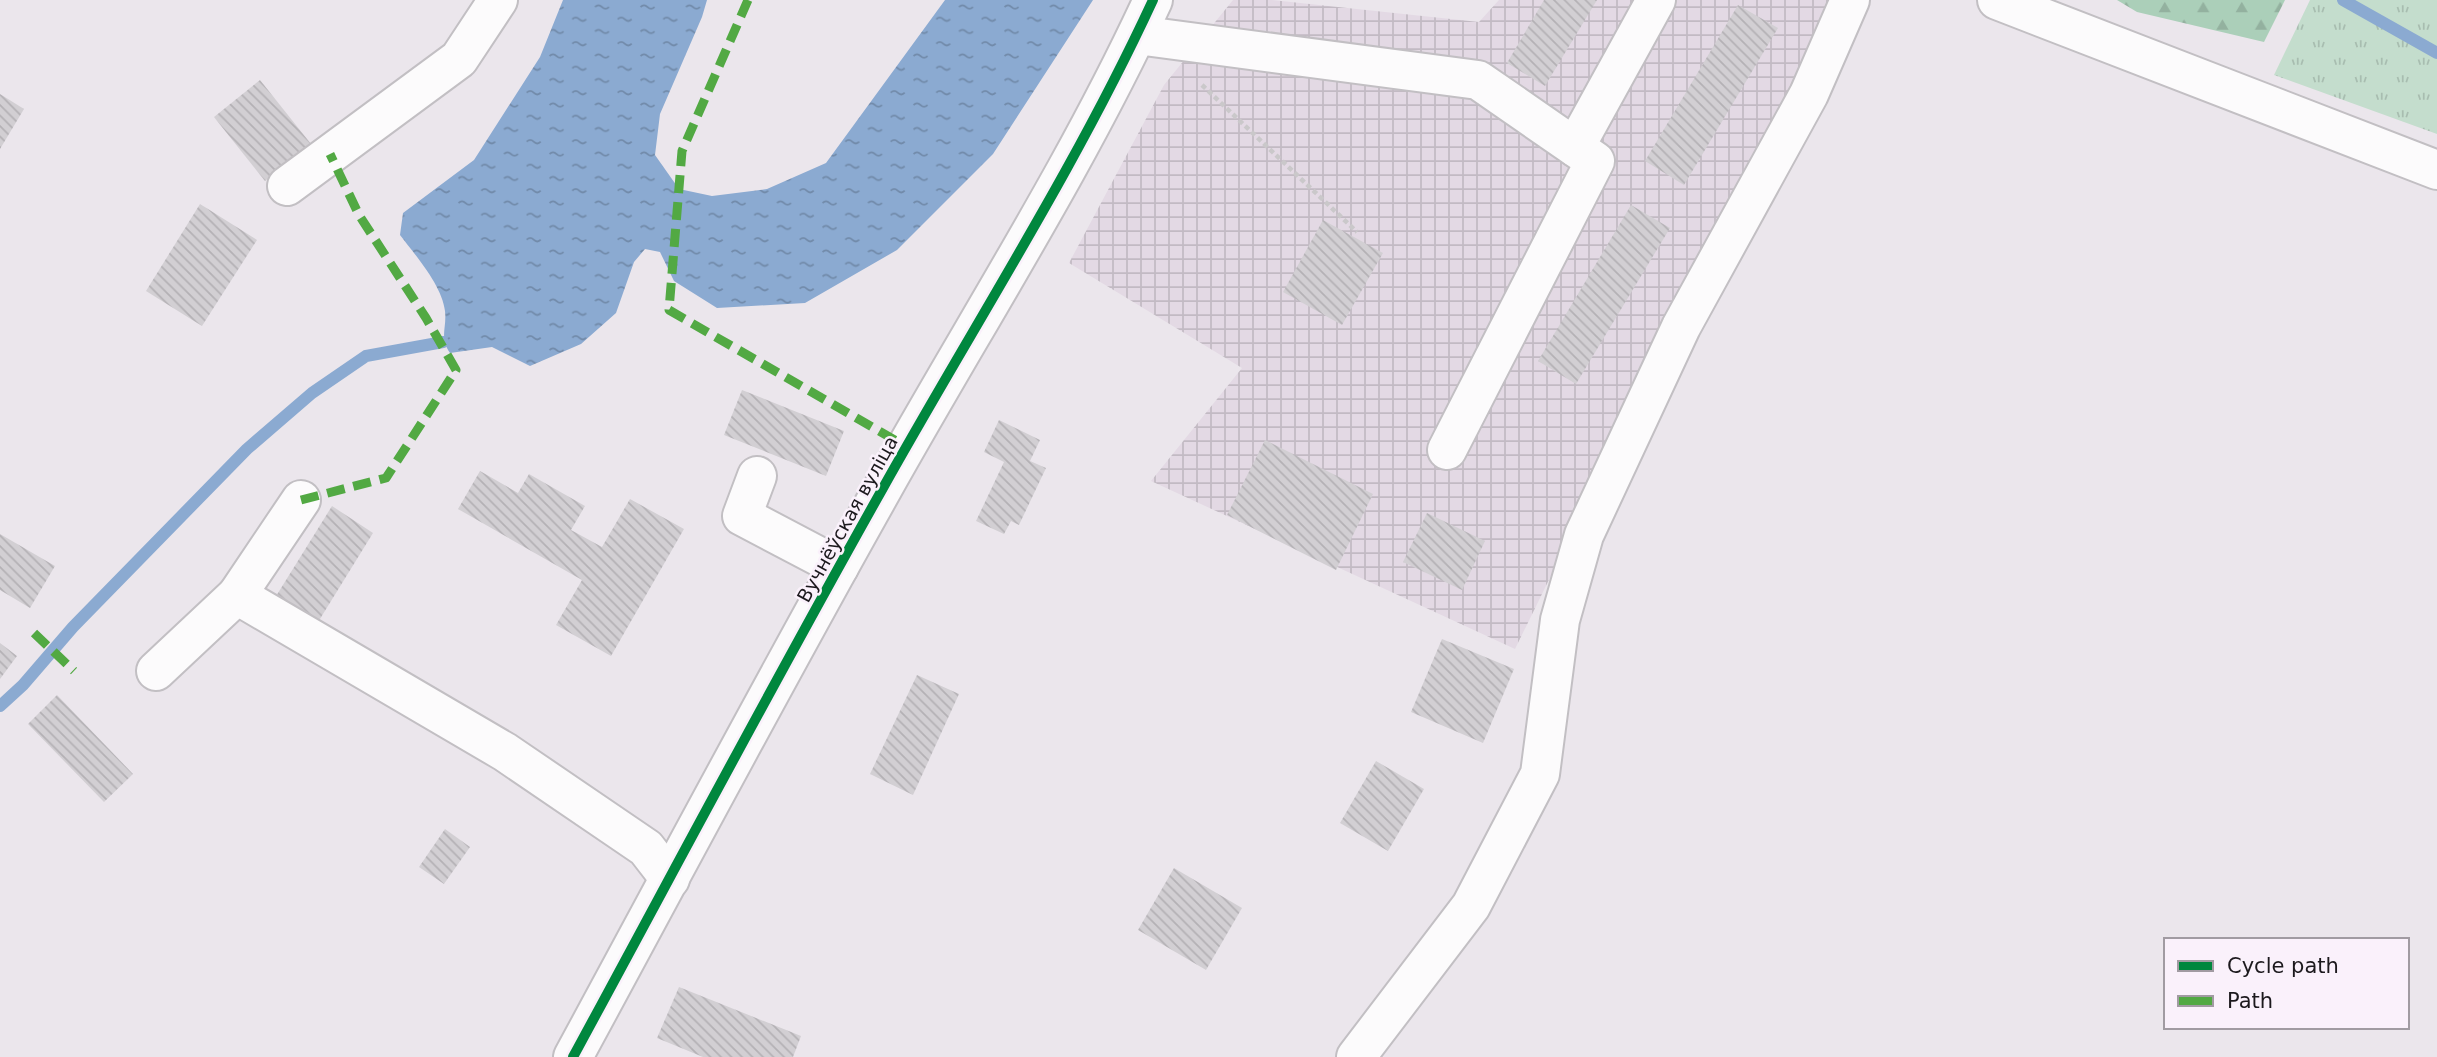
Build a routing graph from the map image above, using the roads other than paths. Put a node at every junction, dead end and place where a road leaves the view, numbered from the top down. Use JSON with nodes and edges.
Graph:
{"nodes":[{"id":1,"x":498,"y":0,"type":"edge"},
{"id":2,"x":1153,"y":0,"type":"edge"},
{"id":3,"x":1656,"y":0,"type":"edge"},
{"id":4,"x":1850,"y":0,"type":"edge"},
{"id":5,"x":1997,"y":0,"type":"edge"},
{"id":6,"x":1137,"y":35,"type":"junction"},
{"id":7,"x":1576,"y":147,"type":"junction"},
{"id":8,"x":2437,"y":170,"type":"edge"},
{"id":9,"x":287,"y":186,"type":"dead end"},
{"id":10,"x":1447,"y":450,"type":"dead end"},
{"id":11,"x":757,"y":476,"type":"dead end"},
{"id":12,"x":301,"y":500,"type":"dead end"},
{"id":13,"x":839,"y":567,"type":"junction"},
{"id":14,"x":237,"y":595,"type":"junction"},
{"id":15,"x":156,"y":671,"type":"dead end"},
{"id":16,"x":670,"y":879,"type":"junction"},
{"id":17,"x":573,"y":1057,"type":"edge"},
{"id":18,"x":1356,"y":1057,"type":"edge"}],
"edges":[{"from":1,"to":9,"type":"street"},
{"from":2,"to":6,"type":"street","name":"Вучнёўская вуліца"},
{"from":3,"to":7,"type":"street"},
{"from":4,"to":18,"type":"street"},
{"from":5,"to":8,"type":"street"},
{"from":6,"to":7,"type":"street"},
{"from":6,"to":13,"type":"street","name":"Вучнёўская вуліца"},
{"from":7,"to":10,"type":"street"},
{"from":11,"to":13,"type":"street"},
{"from":12,"to":14,"type":"street"},
{"from":13,"to":16,"type":"street","name":"Вучнёўская вуліца"},
{"from":14,"to":15,"type":"street"},
{"from":14,"to":16,"type":"street"},
{"from":16,"to":17,"type":"street","name":"Вучнёўская вуліца"}]}
